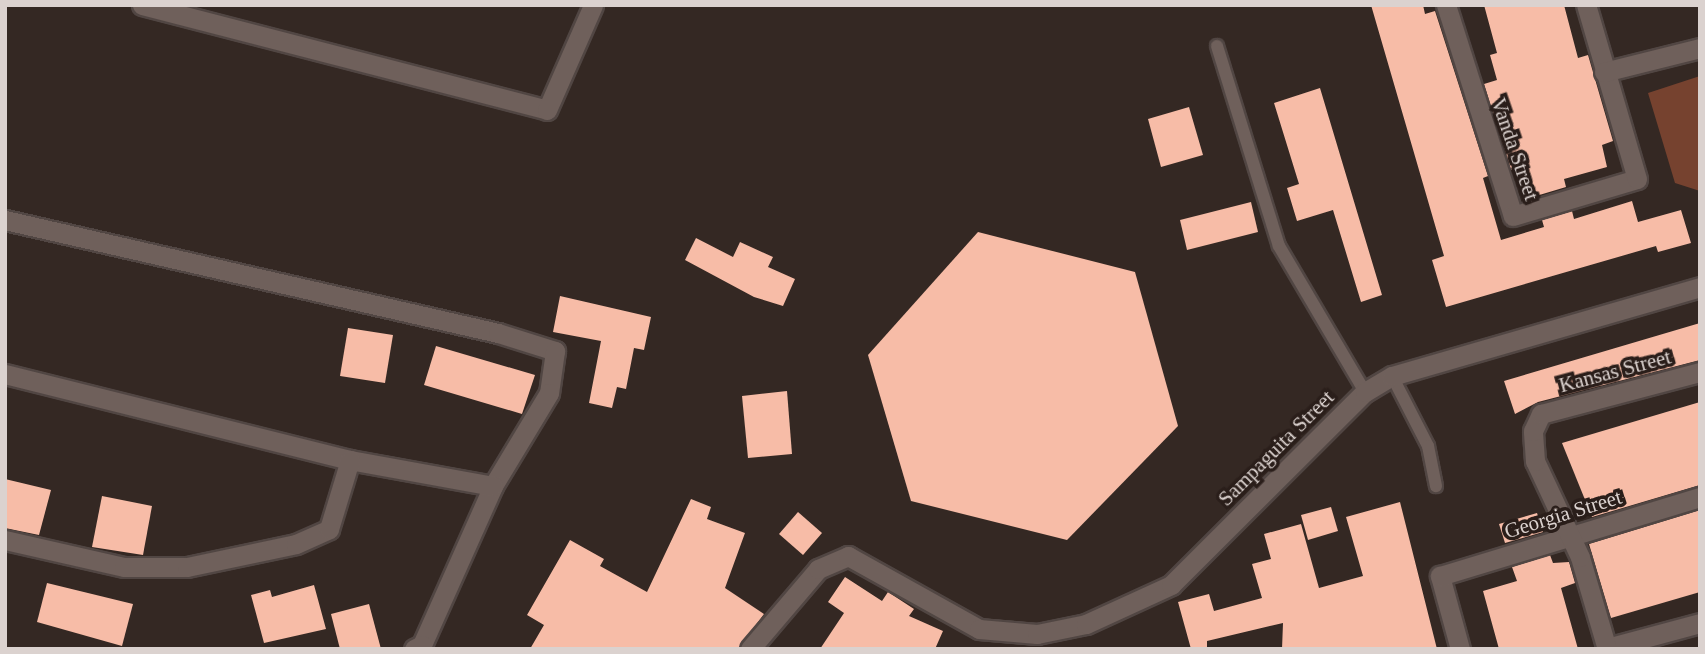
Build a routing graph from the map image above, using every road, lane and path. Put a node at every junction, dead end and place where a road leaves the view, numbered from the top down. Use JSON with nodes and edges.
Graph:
{"nodes":[{"id":1,"x":142,"y":5,"type":"edge"},
{"id":2,"x":593,"y":5,"type":"edge"},
{"id":3,"x":1446,"y":5,"type":"edge"},
{"id":4,"x":1586,"y":5,"type":"edge"},
{"id":5,"x":1217,"y":46,"type":"dead end"},
{"id":6,"x":1700,"y":48,"type":"edge"},
{"id":7,"x":1604,"y":72,"type":"junction"},
{"id":8,"x":5,"y":220,"type":"edge"},
{"id":9,"x":1700,"y":287,"type":"edge"},
{"id":10,"x":1700,"y":372,"type":"edge"},
{"id":11,"x":5,"y":374,"type":"edge"},
{"id":12,"x":1392,"y":376,"type":"junction"},
{"id":13,"x":1365,"y":392,"type":"junction"},
{"id":14,"x":350,"y":460,"type":"junction"},
{"id":15,"x":1436,"y":485,"type":"dead end"},
{"id":16,"x":493,"y":486,"type":"junction"},
{"id":17,"x":1700,"y":497,"type":"edge"},
{"id":18,"x":1567,"y":537,"type":"junction"},
{"id":19,"x":5,"y":540,"type":"edge"},
{"id":20,"x":1700,"y":623,"type":"edge"},
{"id":21,"x":1607,"y":648,"type":"edge"},
{"id":22,"x":414,"y":649,"type":"edge"},
{"id":23,"x":750,"y":649,"type":"edge"},
{"id":24,"x":1460,"y":649,"type":"edge"}],
"edges":[{"from":1,"to":2,"type":"street"},
{"from":3,"to":7,"type":"street","name":"Vanda Street"},
{"from":4,"to":7,"type":"street"},
{"from":5,"to":13,"type":"lane"},
{"from":6,"to":7,"type":"street"},
{"from":8,"to":16,"type":"street"},
{"from":9,"to":12,"type":"street","name":"Sampaguita Street"},
{"from":10,"to":18,"type":"street","name":"Kansas Street"},
{"from":11,"to":14,"type":"street"},
{"from":12,"to":13,"type":"street","name":"Sampaguita Street"},
{"from":12,"to":15,"type":"lane"},
{"from":13,"to":23,"type":"street","name":"Sampaguita Street"},
{"from":14,"to":16,"type":"street"},
{"from":14,"to":19,"type":"street"},
{"from":16,"to":22,"type":"street"},
{"from":17,"to":18,"type":"street","name":"Georgia Street"},
{"from":18,"to":21,"type":"street"},
{"from":18,"to":24,"type":"street","name":"Georgia Street"},
{"from":20,"to":21,"type":"street"}]}
